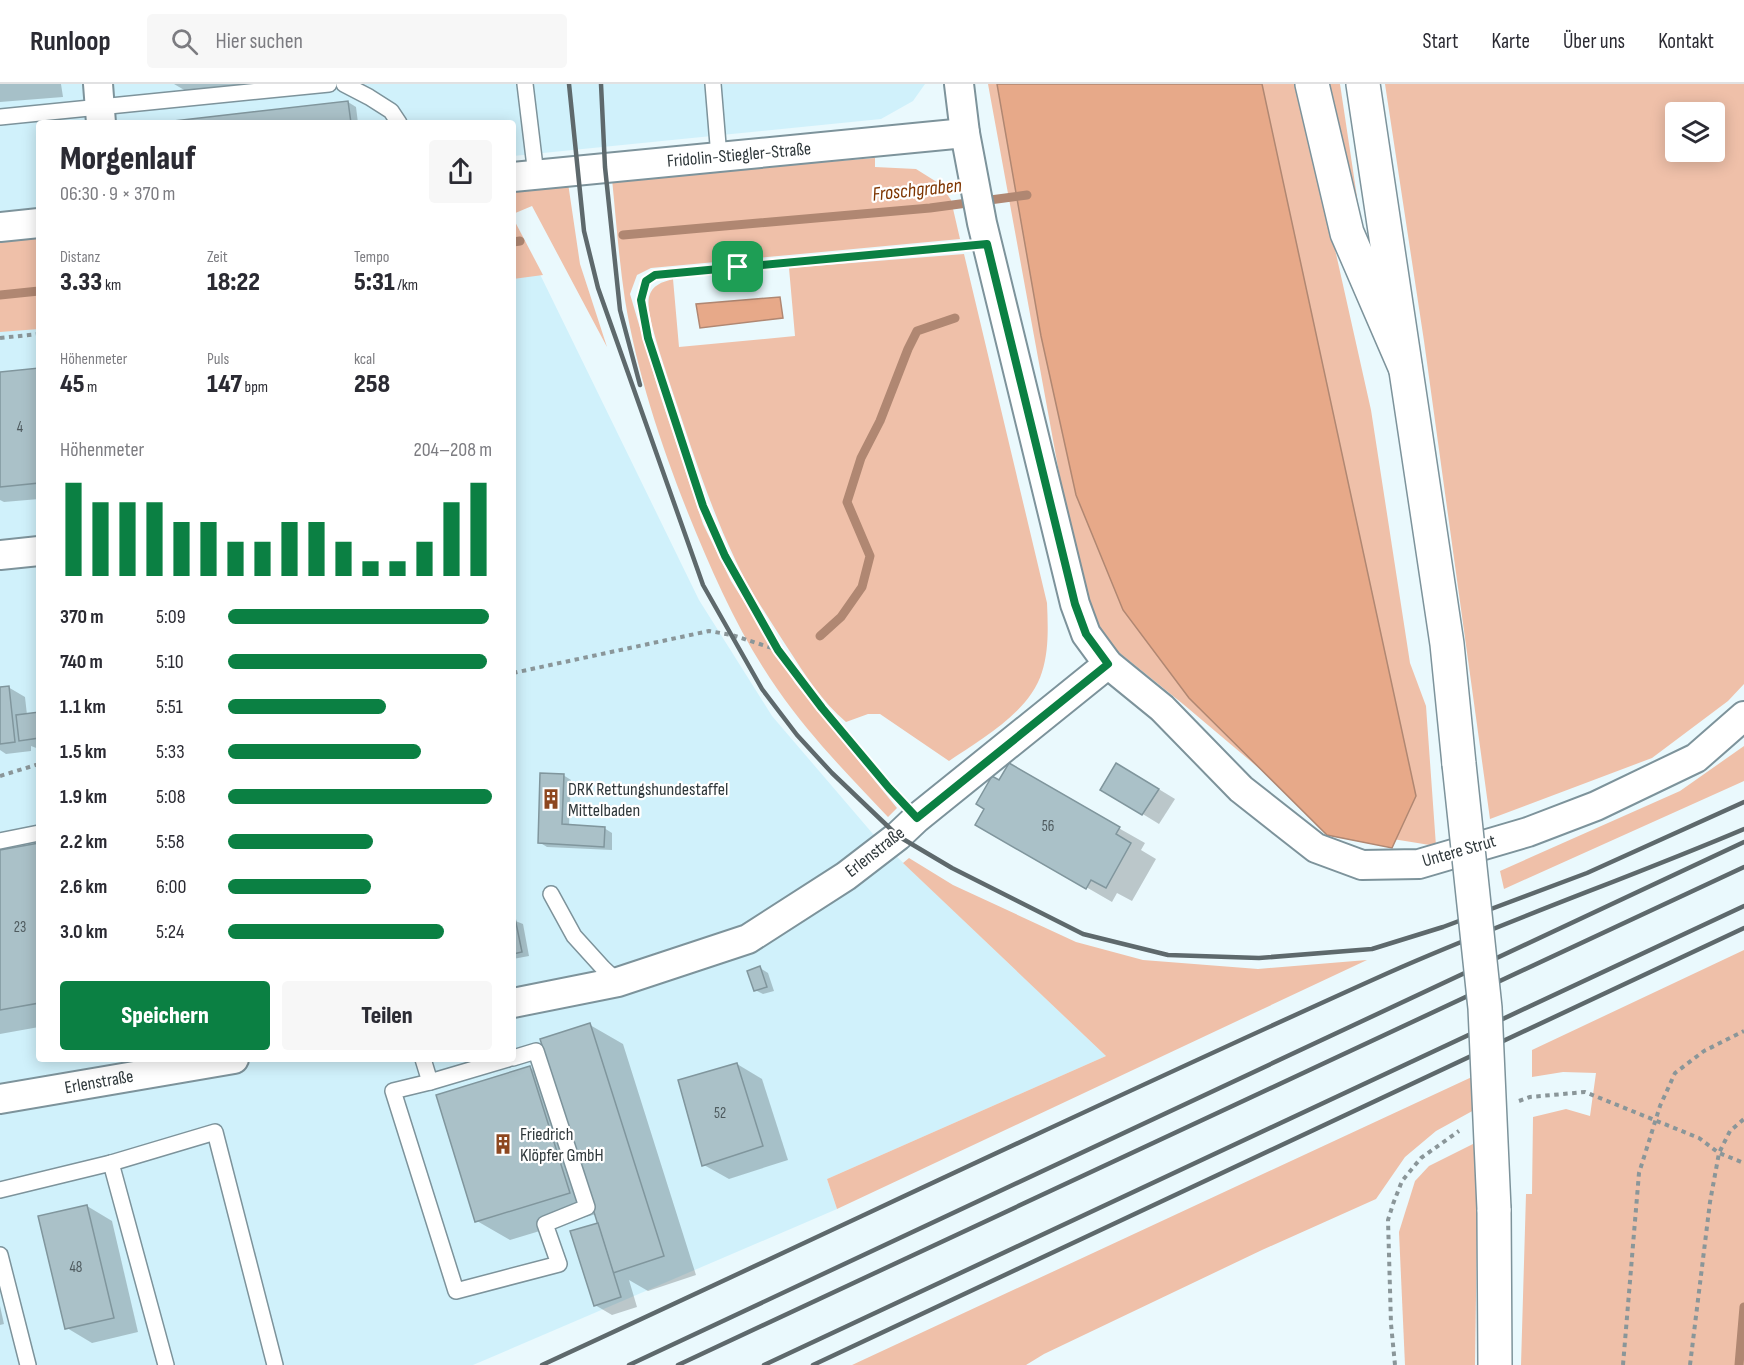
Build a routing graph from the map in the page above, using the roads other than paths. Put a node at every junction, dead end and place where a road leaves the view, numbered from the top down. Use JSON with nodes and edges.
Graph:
{"nodes":[{"id":1,"x":329,"y":84,"type":"edge"},
{"id":2,"x":344,"y":84,"type":"edge"},
{"id":3,"x":713,"y":84,"type":"edge"},
{"id":4,"x":958,"y":84,"type":"edge"},
{"id":5,"x":1312,"y":84,"type":"edge"},
{"id":6,"x":1363,"y":84,"type":"edge"},
{"id":7,"x":521,"y":86,"type":"edge"},
{"id":8,"x":100,"y":105,"type":"edge"},
{"id":9,"x":0,"y":117,"type":"edge"},
{"id":10,"x":397,"y":120,"type":"edge"},
{"id":11,"x":964,"y":133,"type":"junction"},
{"id":12,"x":719,"y":157,"type":"junction"},
{"id":13,"x":525,"y":176,"type":"edge"},
{"id":14,"x":36,"y":223,"type":"edge"},
{"id":15,"x":0,"y":227,"type":"edge"},
{"id":16,"x":1405,"y":368,"type":"junction"},
{"id":17,"x":36,"y":551,"type":"edge"},
{"id":18,"x":0,"y":555,"type":"edge"},
{"id":19,"x":1108,"y":664,"type":"junction"},
{"id":20,"x":1744,"y":717,"type":"edge"},
{"id":21,"x":36,"y":834,"type":"edge"},
{"id":22,"x":0,"y":841,"type":"edge"},
{"id":23,"x":551,"y":894,"type":"dead end"},
{"id":24,"x":618,"y":982,"type":"junction"},
{"id":25,"x":516,"y":1002,"type":"edge"},
{"id":26,"x":516,"y":1057,"type":"edge"},
{"id":27,"x":210,"y":1062,"type":"edge"},
{"id":28,"x":424,"y":1062,"type":"edge"},
{"id":29,"x":498,"y":1062,"type":"edge"},
{"id":30,"x":430,"y":1082,"type":"junction"},
{"id":31,"x":0,"y":1099,"type":"edge"},
{"id":32,"x":111,"y":1162,"type":"junction"},
{"id":33,"x":0,"y":1190,"type":"edge"},
{"id":34,"x":0,"y":1255,"type":"edge"},
{"id":35,"x":28,"y":1365,"type":"edge"},
{"id":36,"x":166,"y":1365,"type":"edge"},
{"id":37,"x":275,"y":1365,"type":"edge"},
{"id":38,"x":1495,"y":1365,"type":"edge"}],
"edges":[{"from":1,"to":8,"type":"lane"},
{"from":2,"to":10,"type":"lane"},
{"from":3,"to":12,"type":"lane"},
{"from":4,"to":11,"type":"street"},
{"from":5,"to":16,"type":"main road"},
{"from":6,"to":16,"type":"main road"},
{"from":7,"to":13,"type":"lane"},
{"from":8,"to":9,"type":"lane"},
{"from":11,"to":12,"type":"street","name":"Fridolin-Stiegler-Straße"},
{"from":11,"to":19,"type":"street"},
{"from":12,"to":13,"type":"street","name":"Fridolin-Stiegler-Straße"},
{"from":14,"to":15,"type":"street"},
{"from":16,"to":38,"type":"main road","bridge":true},
{"from":17,"to":18,"type":"street"},
{"from":19,"to":20,"type":"street","name":"Untere Strut"},
{"from":19,"to":24,"type":"street","name":"Erlenstraße"},
{"from":21,"to":22,"type":"lane"},
{"from":23,"to":24,"type":"lane"},
{"from":24,"to":25,"type":"street","name":"Erlenstraße"},
{"from":26,"to":30,"type":"lane"},
{"from":27,"to":31,"type":"street","name":"Erlenstraße"},
{"from":28,"to":30,"type":"lane"},
{"from":29,"to":30,"type":"lane"},
{"from":32,"to":33,"type":"lane"},
{"from":32,"to":36,"type":"lane"},
{"from":32,"to":37,"type":"lane"},
{"from":34,"to":35,"type":"lane"}]}
